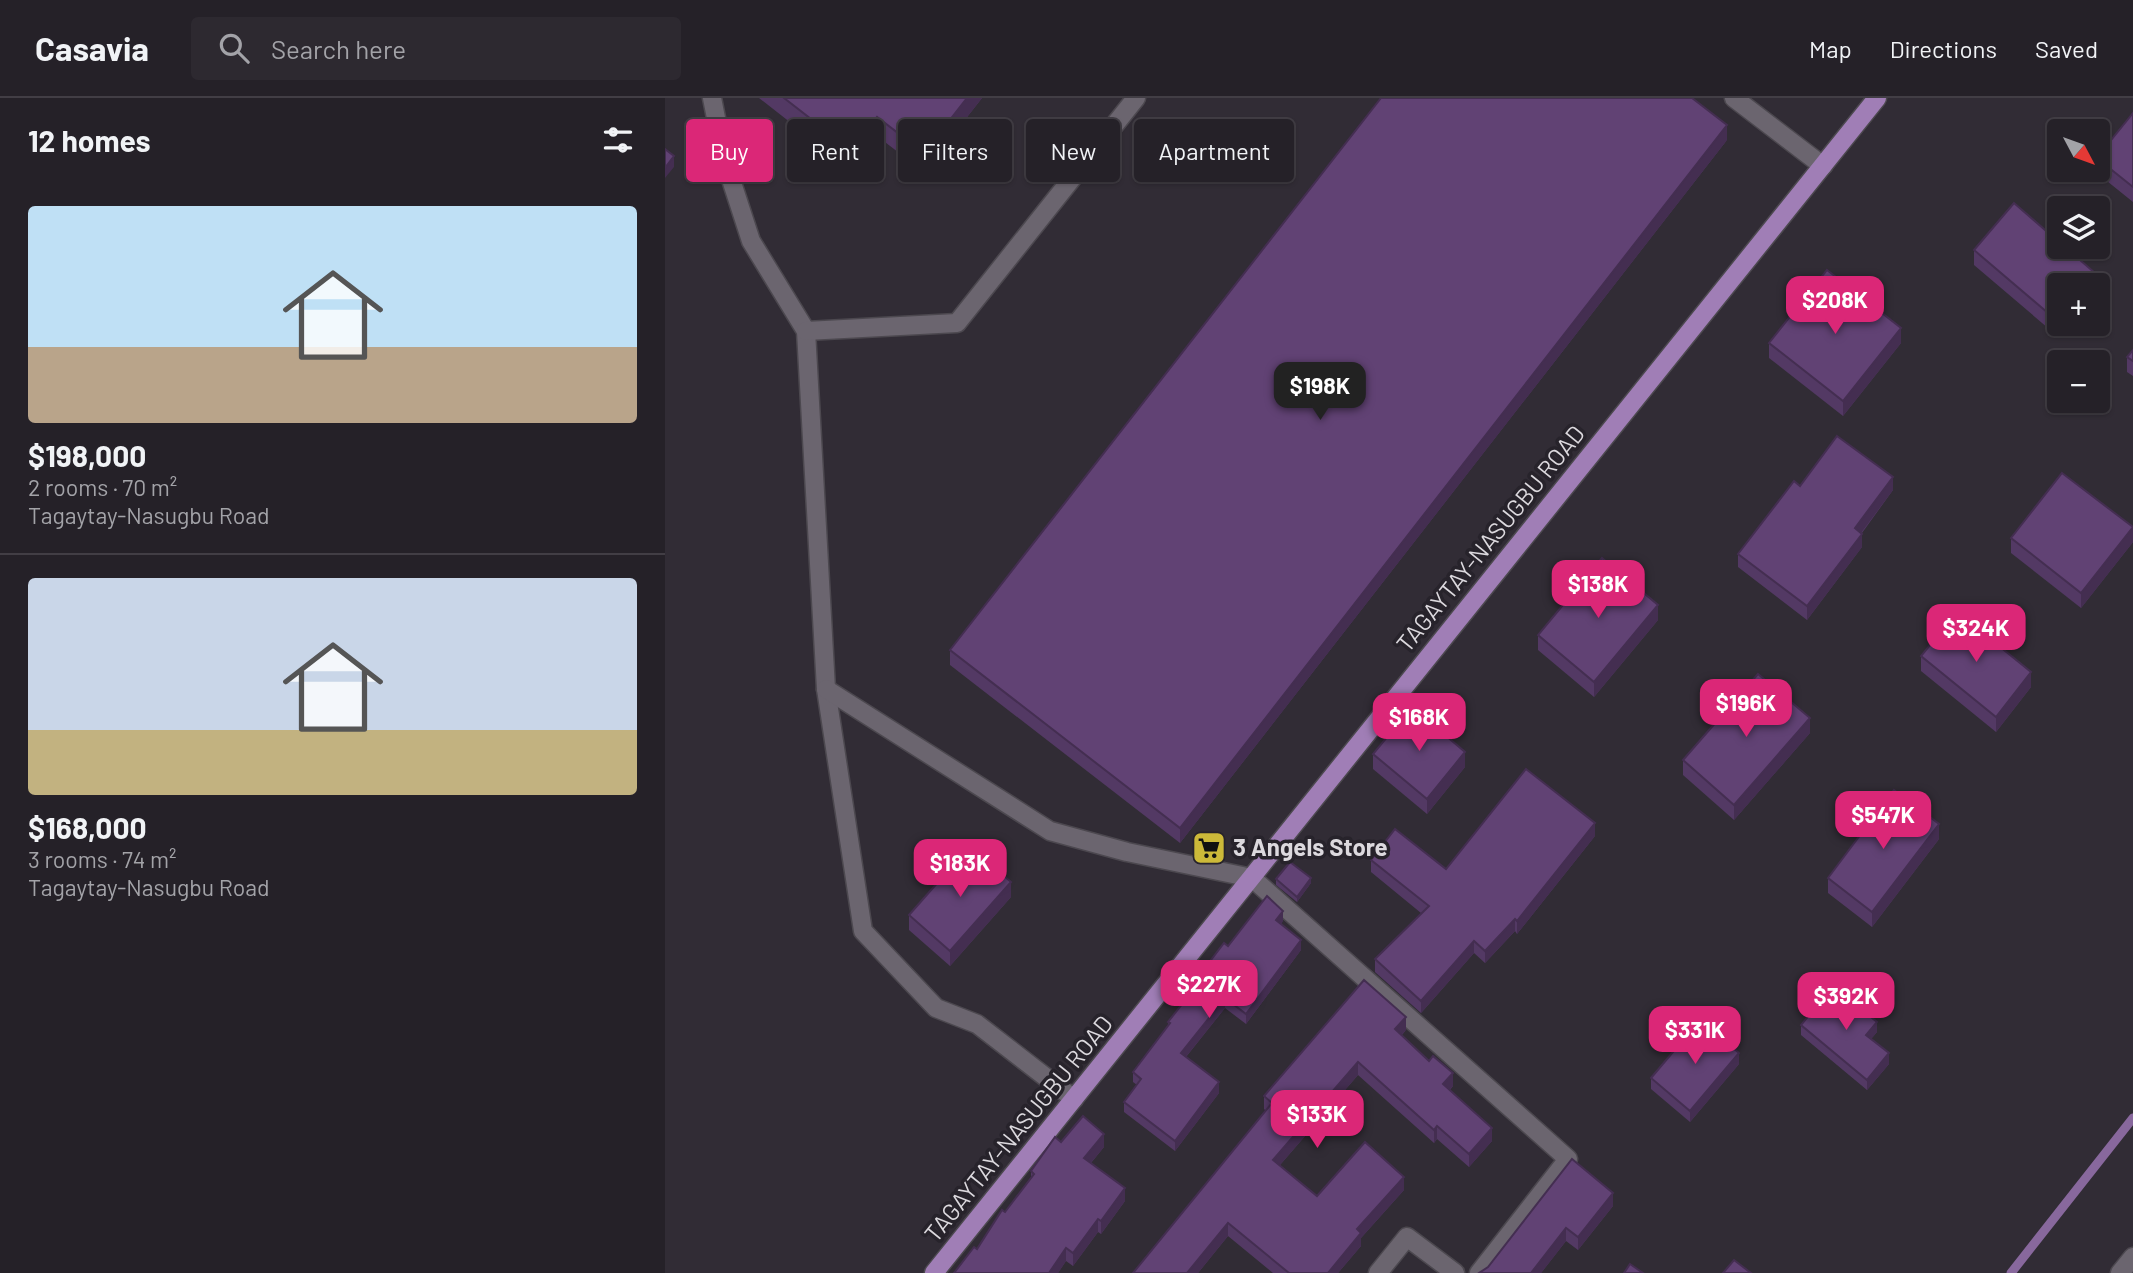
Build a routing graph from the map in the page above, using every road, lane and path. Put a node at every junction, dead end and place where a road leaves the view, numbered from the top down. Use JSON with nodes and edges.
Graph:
{"nodes":[{"id":1,"x":712,"y":98,"type":"edge"},
{"id":2,"x":1136,"y":98,"type":"edge"},
{"id":3,"x":1734,"y":98,"type":"edge"},
{"id":4,"x":1877,"y":98,"type":"edge"},
{"id":5,"x":1822,"y":166,"type":"junction"},
{"id":6,"x":806,"y":331,"type":"junction"},
{"id":7,"x":826,"y":689,"type":"junction"},
{"id":8,"x":1252,"y":878,"type":"junction"},
{"id":9,"x":1074,"y":1099,"type":"junction"},
{"id":10,"x":2133,"y":1257,"type":"edge"},
{"id":11,"x":934,"y":1273,"type":"edge"},
{"id":12,"x":1378,"y":1273,"type":"edge"},
{"id":13,"x":1455,"y":1273,"type":"edge"},
{"id":14,"x":1479,"y":1273,"type":"edge"},
{"id":15,"x":2120,"y":1273,"type":"edge"}],
"edges":[{"from":1,"to":6,"type":"street"},
{"from":2,"to":6,"type":"street"},
{"from":3,"to":5,"type":"street"},
{"from":4,"to":5,"type":"main road","name":"TAGAYTAY-NASUGBU ROAD"},
{"from":5,"to":8,"type":"main road","name":"TAGAYTAY-NASUGBU ROAD"},
{"from":6,"to":7,"type":"street"},
{"from":7,"to":8,"type":"street"},
{"from":7,"to":9,"type":"street"},
{"from":8,"to":9,"type":"main road","name":"TAGAYTAY-NASUGBU ROAD"},
{"from":8,"to":14,"type":"street"},
{"from":9,"to":11,"type":"main road","name":"TAGAYTAY-NASUGBU ROAD"},
{"from":10,"to":15,"type":"street"},
{"from":12,"to":13,"type":"street"}]}
